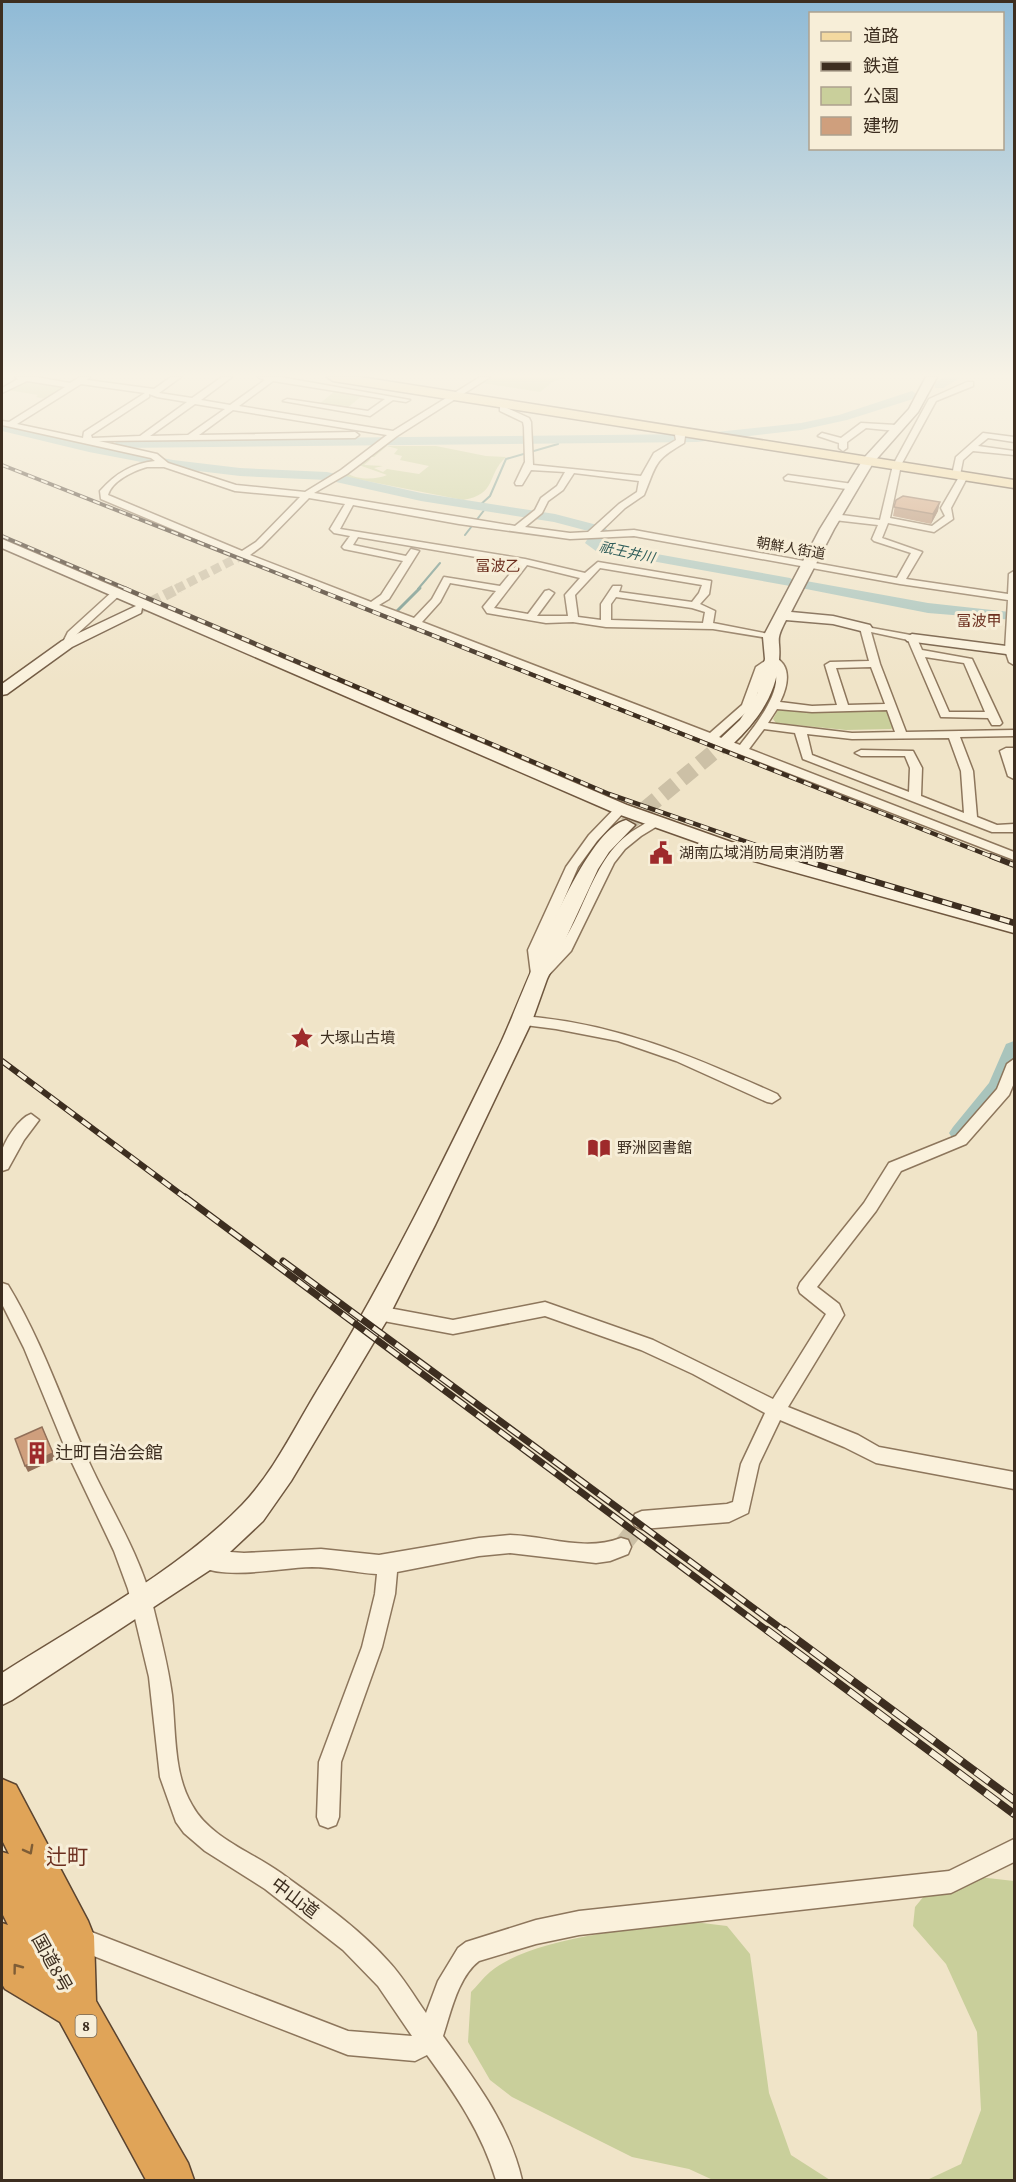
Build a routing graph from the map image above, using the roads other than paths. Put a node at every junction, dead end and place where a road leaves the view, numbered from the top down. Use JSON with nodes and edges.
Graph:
{"nodes":[{"id":1,"x":116,"y":479,"type":"edge"},
{"id":2,"x":209,"y":479,"type":"edge"},
{"id":3,"x":332,"y":479,"type":"edge"},
{"id":4,"x":522,"y":479,"type":"edge"},
{"id":5,"x":566,"y":479,"type":"edge"},
{"id":6,"x":644,"y":479,"type":"edge"},
{"id":7,"x":794,"y":479,"type":"edge"},
{"id":8,"x":858,"y":479,"type":"edge"},
{"id":9,"x":894,"y":479,"type":"edge"},
{"id":10,"x":959,"y":479,"type":"edge"},
{"id":11,"x":979,"y":479,"type":"edge"},
{"id":12,"x":519,"y":483,"type":"dead end"},
{"id":13,"x":1014,"y":484,"type":"edge"},
{"id":14,"x":853,"y":487,"type":"junction"},
{"id":15,"x":309,"y":495,"type":"junction"},
{"id":16,"x":350,"y":503,"type":"junction"},
{"id":17,"x":834,"y":517,"type":"junction"},
{"id":18,"x":885,"y":522,"type":"junction"},
{"id":19,"x":517,"y":529,"type":"junction"},
{"id":20,"x":596,"y":532,"type":"junction"},
{"id":21,"x":356,"y":534,"type":"junction"},
{"id":22,"x":2,"y":543,"type":"edge"},
{"id":23,"x":417,"y":545,"type":"junction"},
{"id":24,"x":246,"y":556,"type":"junction"},
{"id":25,"x":409,"y":559,"type":"junction"},
{"id":26,"x":525,"y":562,"type":"junction"},
{"id":27,"x":808,"y":565,"type":"junction"},
{"id":28,"x":713,"y":572,"type":"dead end"},
{"id":29,"x":1014,"y":574,"type":"edge"},
{"id":30,"x":588,"y":577,"type":"junction"},
{"id":31,"x":900,"y":581,"type":"junction"},
{"id":32,"x":708,"y":583,"type":"junction"},
{"id":33,"x":503,"y":589,"type":"junction"},
{"id":34,"x":549,"y":592,"type":"dead end"},
{"id":35,"x":117,"y":593,"type":"junction"},
{"id":36,"x":1014,"y":598,"type":"edge"},
{"id":37,"x":372,"y":605,"type":"junction"},
{"id":38,"x":694,"y":605,"type":"junction"},
{"id":39,"x":136,"y":610,"type":"tunnel mouth"},
{"id":40,"x":782,"y":615,"type":"junction"},
{"id":41,"x":531,"y":617,"type":"junction"},
{"id":42,"x":573,"y":620,"type":"junction"},
{"id":43,"x":416,"y":622,"type":"junction"},
{"id":44,"x":606,"y":624,"type":"junction"},
{"id":45,"x":707,"y":626,"type":"junction"},
{"id":46,"x":865,"y":628,"type":"junction"},
{"id":47,"x":770,"y":637,"type":"junction"},
{"id":48,"x":67,"y":644,"type":"junction"},
{"id":49,"x":915,"y":645,"type":"junction"},
{"id":50,"x":1013,"y":654,"type":"edge"},
{"id":51,"x":772,"y":658,"type":"junction"},
{"id":52,"x":875,"y":664,"type":"junction"},
{"id":53,"x":2,"y":691,"type":"edge"},
{"id":54,"x":774,"y":705,"type":"junction"},
{"id":55,"x":892,"y":707,"type":"junction"},
{"id":56,"x":844,"y":708,"type":"junction"},
{"id":57,"x":991,"y":715,"type":"junction"},
{"id":58,"x":760,"y":725,"type":"junction"},
{"id":59,"x":800,"y":729,"type":"junction"},
{"id":60,"x":1008,"y":733,"type":"edge"},
{"id":61,"x":953,"y":734,"type":"junction"},
{"id":62,"x":852,"y":735,"type":"junction"},
{"id":63,"x":902,"y":735,"type":"junction"},
{"id":64,"x":710,"y":739,"type":"junction"},
{"id":65,"x":726,"y":742,"type":"tunnel mouth"},
{"id":66,"x":742,"y":751,"type":"junction"},
{"id":67,"x":1014,"y":751,"type":"edge"},
{"id":68,"x":861,"y":753,"type":"junction"},
{"id":69,"x":1014,"y":776,"type":"edge"},
{"id":70,"x":863,"y":778,"type":"junction"},
{"id":71,"x":915,"y":798,"type":"junction"},
{"id":72,"x":623,"y":817,"type":"junction"},
{"id":73,"x":972,"y":820,"type":"junction"},
{"id":74,"x":658,"y":822,"type":"junction"},
{"id":75,"x":1014,"y":828,"type":"edge"},
{"id":76,"x":1014,"y":856,"type":"edge"},
{"id":77,"x":1014,"y":927,"type":"edge"},
{"id":78,"x":537,"y":979,"type":"junction"},
{"id":79,"x":522,"y":1021,"type":"junction"},
{"id":80,"x":1014,"y":1064,"type":"edge"},
{"id":81,"x":772,"y":1098,"type":"dead end"},
{"id":82,"x":31,"y":1120,"type":"dead end"},
{"id":83,"x":2,"y":1165,"type":"edge"},
{"id":84,"x":2,"y":1290,"type":"edge"},
{"id":85,"x":378,"y":1313,"type":"junction"},
{"id":86,"x":776,"y":1410,"type":"junction"},
{"id":87,"x":1014,"y":1481,"type":"edge"},
{"id":88,"x":642,"y":1520,"type":"dead end"},
{"id":89,"x":621,"y":1547,"type":"tunnel mouth"},
{"id":90,"x":203,"y":1559,"type":"junction"},
{"id":91,"x":388,"y":1564,"type":"junction"},
{"id":92,"x":140,"y":1599,"type":"junction"},
{"id":93,"x":2,"y":1690,"type":"edge"},
{"id":94,"x":2,"y":1799,"type":"edge"},
{"id":95,"x":328,"y":1817,"type":"dead end"},
{"id":96,"x":1014,"y":1851,"type":"edge"},
{"id":97,"x":2,"y":1872,"type":"edge"},
{"id":98,"x":73,"y":1936,"type":"junction"},
{"id":99,"x":2,"y":1944,"type":"edge"},
{"id":100,"x":76,"y":2007,"type":"junction"},
{"id":101,"x":430,"y":2037,"type":"junction"},
{"id":102,"x":171,"y":2181,"type":"edge"},
{"id":103,"x":509,"y":2181,"type":"edge"}],
"edges":[{"from":1,"to":24,"type":"street"},
{"from":2,"to":15,"type":"street","name":"朝鮮人街道"},
{"from":3,"to":15,"type":"street"},
{"from":4,"to":12,"type":"street"},
{"from":5,"to":19,"type":"street"},
{"from":6,"to":20,"type":"street"},
{"from":7,"to":14,"type":"street"},
{"from":8,"to":14,"type":"street"},
{"from":9,"to":18,"type":"street"},
{"from":10,"to":18,"type":"street"},
{"from":11,"to":13,"type":"main road"},
{"from":14,"to":17,"type":"street"},
{"from":15,"to":16,"type":"street","name":"朝鮮人街道"},
{"from":15,"to":24,"type":"street"},
{"from":16,"to":19,"type":"street","name":"朝鮮人街道"},
{"from":16,"to":21,"type":"street"},
{"from":17,"to":18,"type":"street"},
{"from":17,"to":27,"type":"street"},
{"from":18,"to":31,"type":"street"},
{"from":19,"to":20,"type":"street","name":"朝鮮人街道"},
{"from":20,"to":27,"type":"street","name":"朝鮮人街道"},
{"from":21,"to":23,"type":"street"},
{"from":21,"to":25,"type":"street"},
{"from":22,"to":35,"type":"street"},
{"from":23,"to":25,"type":"street"},
{"from":23,"to":26,"type":"street"},
{"from":24,"to":37,"type":"street"},
{"from":25,"to":37,"type":"street"},
{"from":26,"to":30,"type":"street"},
{"from":26,"to":33,"type":"street"},
{"from":27,"to":31,"type":"street","name":"朝鮮人街道"},
{"from":27,"to":40,"type":"street"},
{"from":28,"to":32,"type":"street"},
{"from":29,"to":36,"type":"street"},
{"from":30,"to":32,"type":"street"},
{"from":30,"to":42,"type":"street"},
{"from":31,"to":36,"type":"street","name":"朝鮮人街道"},
{"from":32,"to":38,"type":"street"},
{"from":33,"to":41,"type":"street"},
{"from":33,"to":43,"type":"street"},
{"from":34,"to":41,"type":"street"},
{"from":35,"to":48,"type":"street"},
{"from":35,"to":72,"type":"street"},
{"from":36,"to":50,"type":"street"},
{"from":37,"to":43,"type":"street"},
{"from":38,"to":44,"type":"street"},
{"from":38,"to":45,"type":"street"},
{"from":39,"to":48,"type":"street"},
{"from":40,"to":46,"type":"street"},
{"from":40,"to":47,"type":"street"},
{"from":41,"to":42,"type":"street"},
{"from":42,"to":44,"type":"street"},
{"from":43,"to":64,"type":"street"},
{"from":44,"to":45,"type":"street"},
{"from":45,"to":47,"type":"street"},
{"from":46,"to":49,"type":"street"},
{"from":46,"to":52,"type":"street"},
{"from":47,"to":51,"type":"street"},
{"from":48,"to":53,"type":"street"},
{"from":49,"to":50,"type":"street"},
{"from":49,"to":57,"type":"street"},
{"from":49,"to":57,"type":"street"},
{"from":51,"to":54,"type":"street"},
{"from":51,"to":64,"type":"street"},
{"from":51,"to":65,"type":"street"},
{"from":52,"to":55,"type":"street"},
{"from":52,"to":56,"type":"street"},
{"from":54,"to":56,"type":"street"},
{"from":54,"to":58,"type":"street"},
{"from":55,"to":56,"type":"street"},
{"from":55,"to":63,"type":"street"},
{"from":57,"to":60,"type":"street"},
{"from":58,"to":59,"type":"street"},
{"from":58,"to":66,"type":"street"},
{"from":59,"to":62,"type":"street"},
{"from":59,"to":70,"type":"street"},
{"from":60,"to":61,"type":"street"},
{"from":61,"to":63,"type":"street"},
{"from":61,"to":73,"type":"street"},
{"from":62,"to":63,"type":"street"},
{"from":62,"to":68,"type":"street"},
{"from":64,"to":66,"type":"street"},
{"from":66,"to":76,"type":"street"},
{"from":67,"to":69,"type":"street"},
{"from":68,"to":70,"type":"street"},
{"from":68,"to":71,"type":"street"},
{"from":70,"to":71,"type":"street"},
{"from":71,"to":73,"type":"street"},
{"from":72,"to":74,"type":"street"},
{"from":72,"to":78,"type":"street"},
{"from":73,"to":75,"type":"street"},
{"from":74,"to":77,"type":"street"},
{"from":74,"to":78,"type":"street"},
{"from":78,"to":79,"type":"street"},
{"from":79,"to":81,"type":"street"},
{"from":79,"to":85,"type":"street"},
{"from":80,"to":86,"type":"street"},
{"from":82,"to":83,"type":"street"},
{"from":84,"to":92,"type":"street","name":"中山道"},
{"from":85,"to":86,"type":"street"},
{"from":85,"to":90,"type":"street"},
{"from":86,"to":87,"type":"street"},
{"from":86,"to":88,"type":"street"},
{"from":89,"to":91,"type":"street"},
{"from":90,"to":91,"type":"street"},
{"from":90,"to":92,"type":"street"},
{"from":91,"to":95,"type":"street"},
{"from":92,"to":93,"type":"street"},
{"from":92,"to":101,"type":"street","name":"中山道"},
{"from":94,"to":98,"type":"highway","one_way":true},
{"from":96,"to":101,"type":"street"},
{"from":97,"to":100,"type":"highway","name":"国道8号","number":"8"},
{"from":98,"to":100,"type":"highway"},
{"from":98,"to":101,"type":"street"},
{"from":100,"to":99,"type":"highway","one_way":true},
{"from":100,"to":102,"type":"highway","name":"国道8号","number":"8"},
{"from":101,"to":103,"type":"street","name":"中山道"}]}
